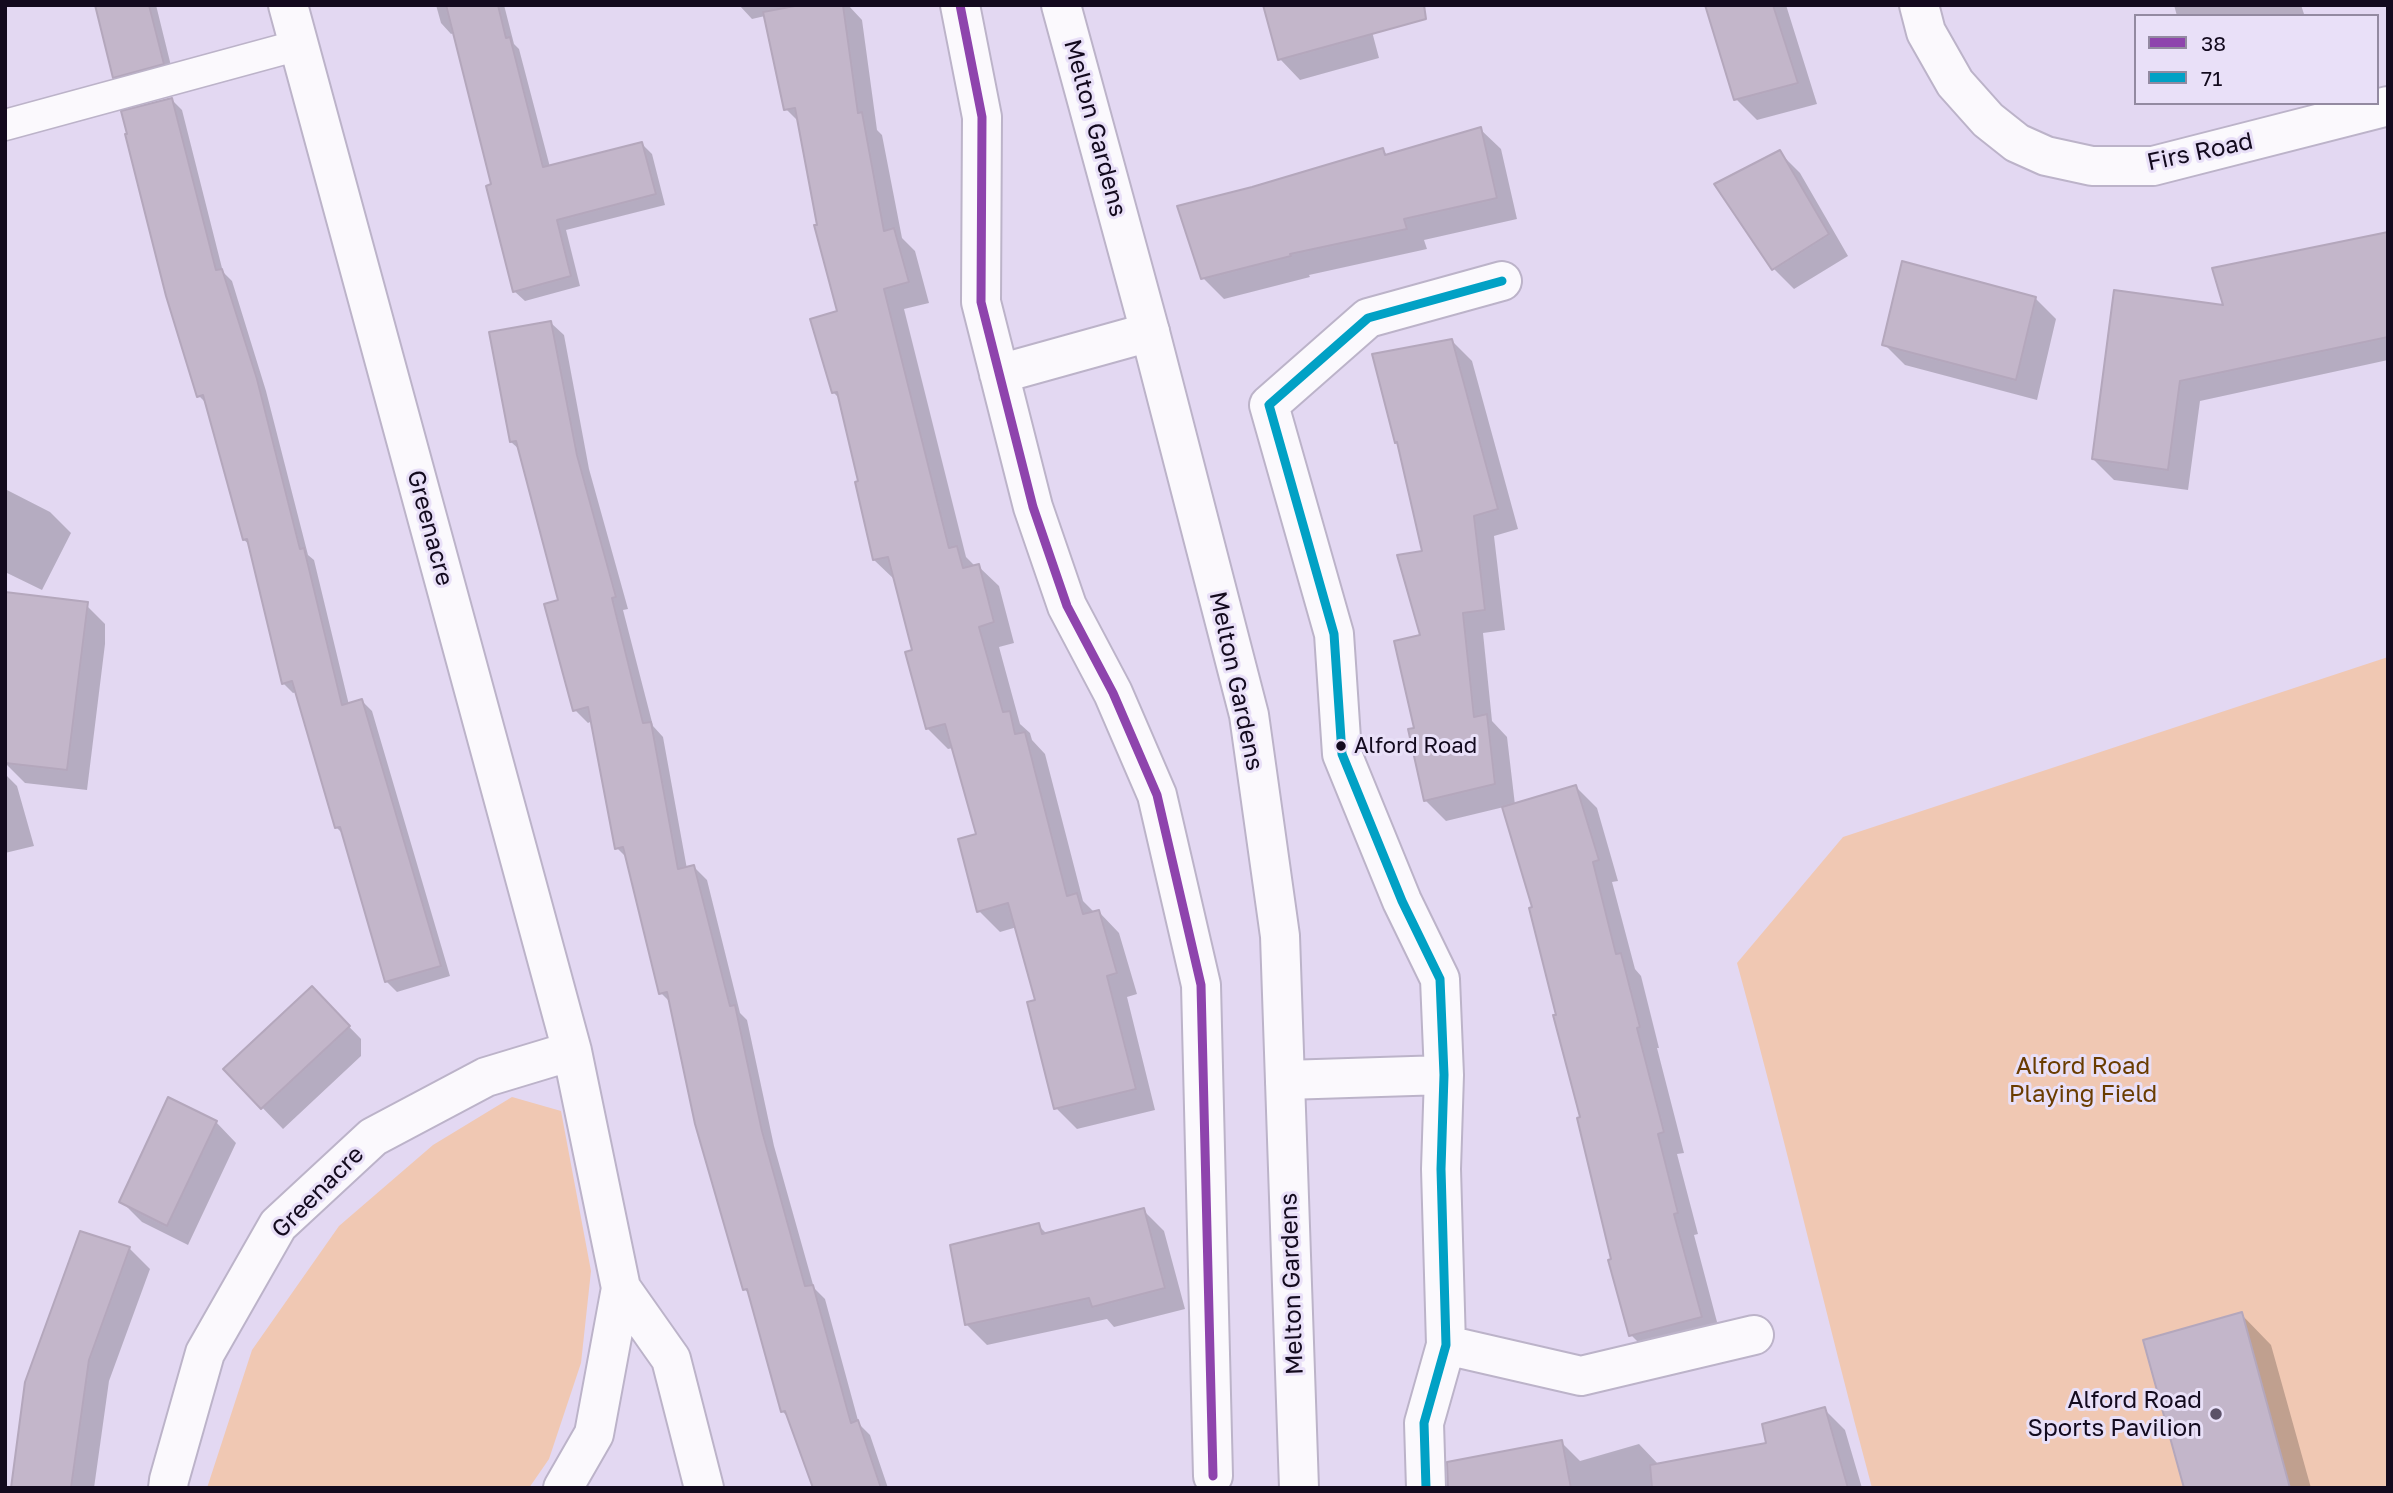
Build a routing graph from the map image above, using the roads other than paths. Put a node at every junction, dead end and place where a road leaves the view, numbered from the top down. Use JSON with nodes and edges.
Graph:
{"nodes":[{"id":1,"x":288,"y":5,"type":"edge"},
{"id":2,"x":960,"y":5,"type":"edge"},
{"id":3,"x":1061,"y":5,"type":"edge"},
{"id":4,"x":1919,"y":5,"type":"edge"},
{"id":5,"x":299,"y":45,"type":"junction"},
{"id":6,"x":2388,"y":106,"type":"edge"},
{"id":7,"x":5,"y":125,"type":"edge"},
{"id":8,"x":1502,"y":281,"type":"dead end"},
{"id":9,"x":1150,"y":332,"type":"junction"},
{"id":10,"x":999,"y":374,"type":"junction"},
{"id":11,"x":572,"y":1051,"type":"junction"},
{"id":12,"x":1444,"y":1075,"type":"junction"},
{"id":13,"x":1285,"y":1080,"type":"junction"},
{"id":14,"x":621,"y":1288,"type":"junction"},
{"id":15,"x":1754,"y":1335,"type":"dead end"},
{"id":16,"x":1446,"y":1345,"type":"junction"},
{"id":17,"x":1213,"y":1476,"type":"dead end"},
{"id":18,"x":168,"y":1488,"type":"edge"},
{"id":19,"x":563,"y":1488,"type":"edge"},
{"id":20,"x":704,"y":1488,"type":"edge"},
{"id":21,"x":1299,"y":1488,"type":"edge"},
{"id":22,"x":1426,"y":1488,"type":"edge"}],
"edges":[{"from":1,"to":5,"type":"street","name":"Greenacre"},
{"from":2,"to":10,"type":"street"},
{"from":3,"to":9,"type":"street","name":"Melton Gardens"},
{"from":4,"to":6,"type":"street","name":"Firs Road"},
{"from":5,"to":7,"type":"lane"},
{"from":5,"to":11,"type":"street","name":"Greenacre"},
{"from":8,"to":12,"type":"street"},
{"from":9,"to":10,"type":"street"},
{"from":9,"to":13,"type":"street","name":"Melton Gardens"},
{"from":10,"to":17,"type":"street"},
{"from":11,"to":14,"type":"street","name":"Greenacre"},
{"from":11,"to":18,"type":"street","name":"Greenacre"},
{"from":12,"to":13,"type":"street"},
{"from":12,"to":16,"type":"street"},
{"from":13,"to":21,"type":"street","name":"Melton Gardens"},
{"from":14,"to":19,"type":"street","name":"Greenacre"},
{"from":14,"to":20,"type":"street","name":"Greenacre"},
{"from":15,"to":16,"type":"street"},
{"from":16,"to":22,"type":"street"}]}
